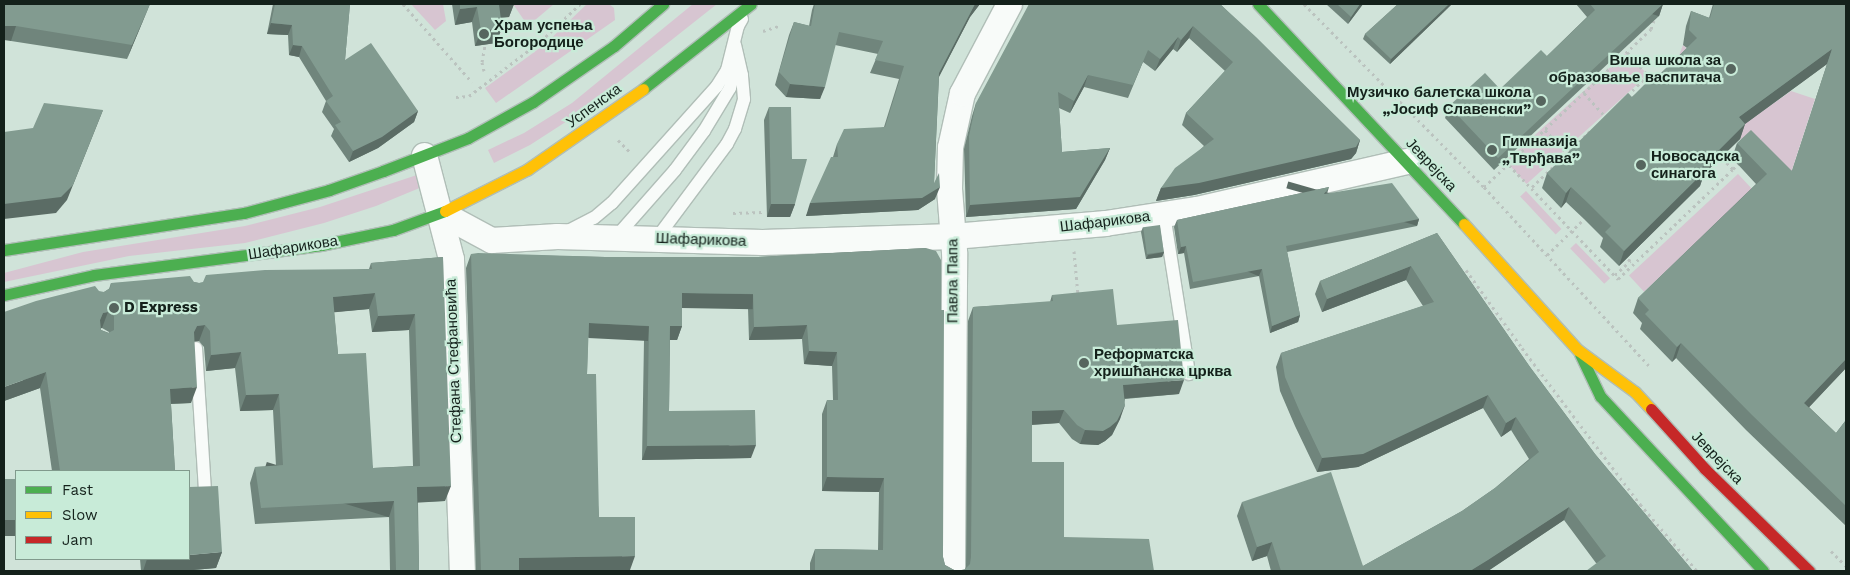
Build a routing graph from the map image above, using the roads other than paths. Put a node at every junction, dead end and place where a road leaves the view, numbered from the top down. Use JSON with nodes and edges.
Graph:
{"nodes":[{"id":1,"x":663,"y":4,"type":"edge"},
{"id":2,"x":750,"y":4,"type":"edge"},
{"id":3,"x":1009,"y":4,"type":"edge"},
{"id":4,"x":1258,"y":4,"type":"edge"},
{"id":5,"x":734,"y":43,"type":"junction"},
{"id":6,"x":737,"y":62,"type":"junction"},
{"id":7,"x":424,"y":155,"type":"junction"},
{"id":8,"x":1407,"y":161,"type":"junction"},
{"id":9,"x":441,"y":213,"type":"junction"},
{"id":10,"x":1164,"y":214,"type":"junction"},
{"id":11,"x":556,"y":236,"type":"junction"},
{"id":12,"x":953,"y":236,"type":"junction"},
{"id":13,"x":616,"y":237,"type":"junction"},
{"id":14,"x":657,"y":238,"type":"junction"},
{"id":15,"x":4,"y":250,"type":"edge"},
{"id":16,"x":4,"y":295,"type":"edge"},
{"id":17,"x":196,"y":348,"type":"edge"},
{"id":18,"x":1578,"y":350,"type":"junction"},
{"id":19,"x":1189,"y":374,"type":"dead end"},
{"id":20,"x":205,"y":492,"type":"edge"},
{"id":21,"x":462,"y":571,"type":"edge"},
{"id":22,"x":952,"y":571,"type":"edge"},
{"id":23,"x":1762,"y":571,"type":"edge"},
{"id":24,"x":1809,"y":571,"type":"edge"}],
"edges":[{"from":1,"to":7,"type":"main road"},
{"from":2,"to":5,"type":"lane"},
{"from":2,"to":9,"type":"main road","name":"Успенска"},
{"from":3,"to":12,"type":"street","name":"Павла Папа"},
{"from":4,"to":8,"type":"main road","name":"Јеврејска"},
{"from":5,"to":6,"type":"lane"},
{"from":5,"to":11,"type":"lane"},
{"from":6,"to":13,"type":"lane"},
{"from":6,"to":14,"type":"lane"},
{"from":7,"to":9,"type":"street","name":"Стефана Стефановића"},
{"from":7,"to":15,"type":"main road"},
{"from":8,"to":10,"type":"street","name":"Шафарикова"},
{"from":8,"to":18,"type":"main road","name":"Јеврејска"},
{"from":9,"to":11,"type":"street","name":"Шафарикова"},
{"from":9,"to":16,"type":"main road","name":"Шафарикова"},
{"from":9,"to":21,"type":"street","name":"Стефана Стефановића"},
{"from":10,"to":12,"type":"street","name":"Шафарикова"},
{"from":10,"to":19,"type":"lane"},
{"from":11,"to":13,"type":"street","name":"Шафарикова"},
{"from":12,"to":14,"type":"street","name":"Шафарикова"},
{"from":12,"to":22,"type":"street","name":"Павла Папа"},
{"from":13,"to":14,"type":"street","name":"Шафарикова"},
{"from":17,"to":20,"type":"lane"},
{"from":18,"to":23,"type":"main road","name":"Јеврејска"},
{"from":18,"to":24,"type":"main road","name":"Јеврејска"}]}
